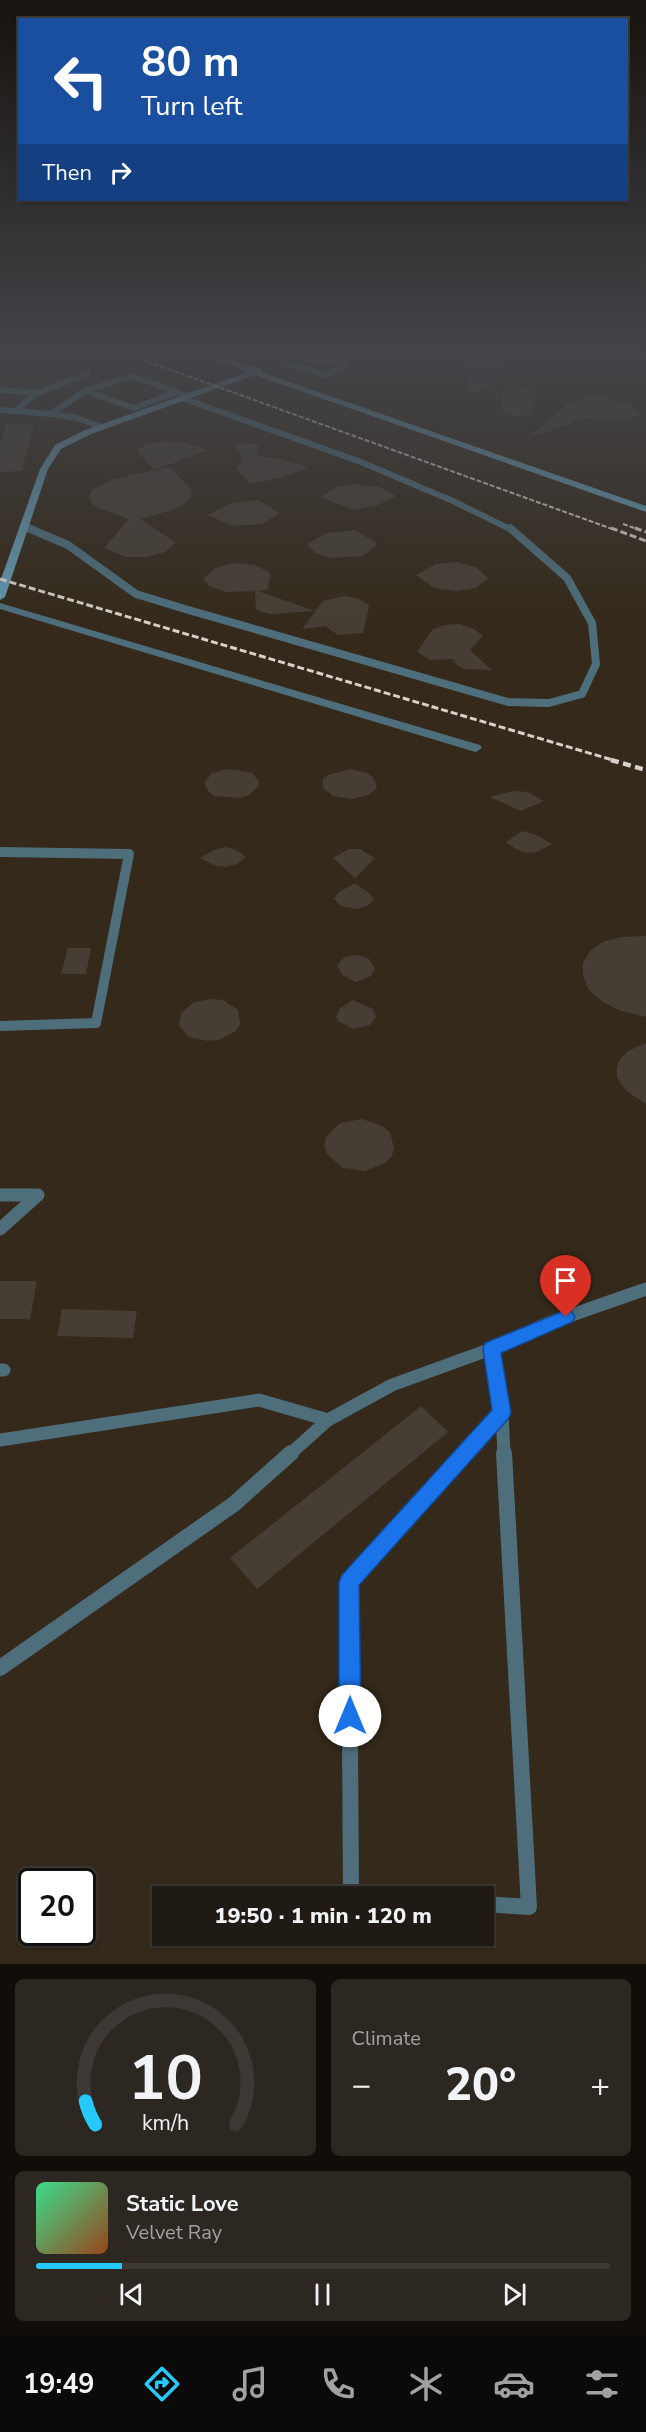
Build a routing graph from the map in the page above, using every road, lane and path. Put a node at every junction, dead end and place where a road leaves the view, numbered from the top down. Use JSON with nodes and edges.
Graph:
{"nodes":[{"id":1,"x":65,"y":444,"type":"edge"},
{"id":2,"x":312,"y":444,"type":"edge"},
{"id":3,"x":463,"y":444,"type":"edge"},
{"id":4,"x":646,"y":509,"type":"edge"},
{"id":5,"x":25,"y":527,"type":"junction"},
{"id":6,"x":0,"y":597,"type":"edge"},
{"id":7,"x":0,"y":606,"type":"edge"},
{"id":8,"x":476,"y":748,"type":"dead end"},
{"id":9,"x":0,"y":852,"type":"edge"},
{"id":10,"x":0,"y":1026,"type":"edge"},
{"id":11,"x":0,"y":1195,"type":"edge"},
{"id":12,"x":0,"y":1229,"type":"edge"},
{"id":13,"x":646,"y":1289,"type":"edge"},
{"id":14,"x":491,"y":1349,"type":"junction"},
{"id":15,"x":502,"y":1413,"type":"junction"},
{"id":16,"x":328,"y":1420,"type":"junction"},
{"id":17,"x":0,"y":1440,"type":"edge"},
{"id":18,"x":0,"y":1668,"type":"edge"},
{"id":19,"x":351,"y":1886,"type":"edge"},
{"id":20,"x":494,"y":1905,"type":"edge"}],
"edges":[{"from":1,"to":5,"type":"main road"},
{"from":2,"to":5,"type":"lane"},
{"from":3,"to":4,"type":"main road"},
{"from":5,"to":6,"type":"main road"},
{"from":7,"to":8,"type":"street"},
{"from":9,"to":10,"type":"lane"},
{"from":11,"to":12,"type":"lane"},
{"from":13,"to":14,"type":"lane"},
{"from":14,"to":15,"type":"lane"},
{"from":14,"to":16,"type":"lane"},
{"from":15,"to":19,"type":"lane"},
{"from":15,"to":20,"type":"lane"},
{"from":16,"to":17,"type":"lane"},
{"from":16,"to":18,"type":"lane"}]}
